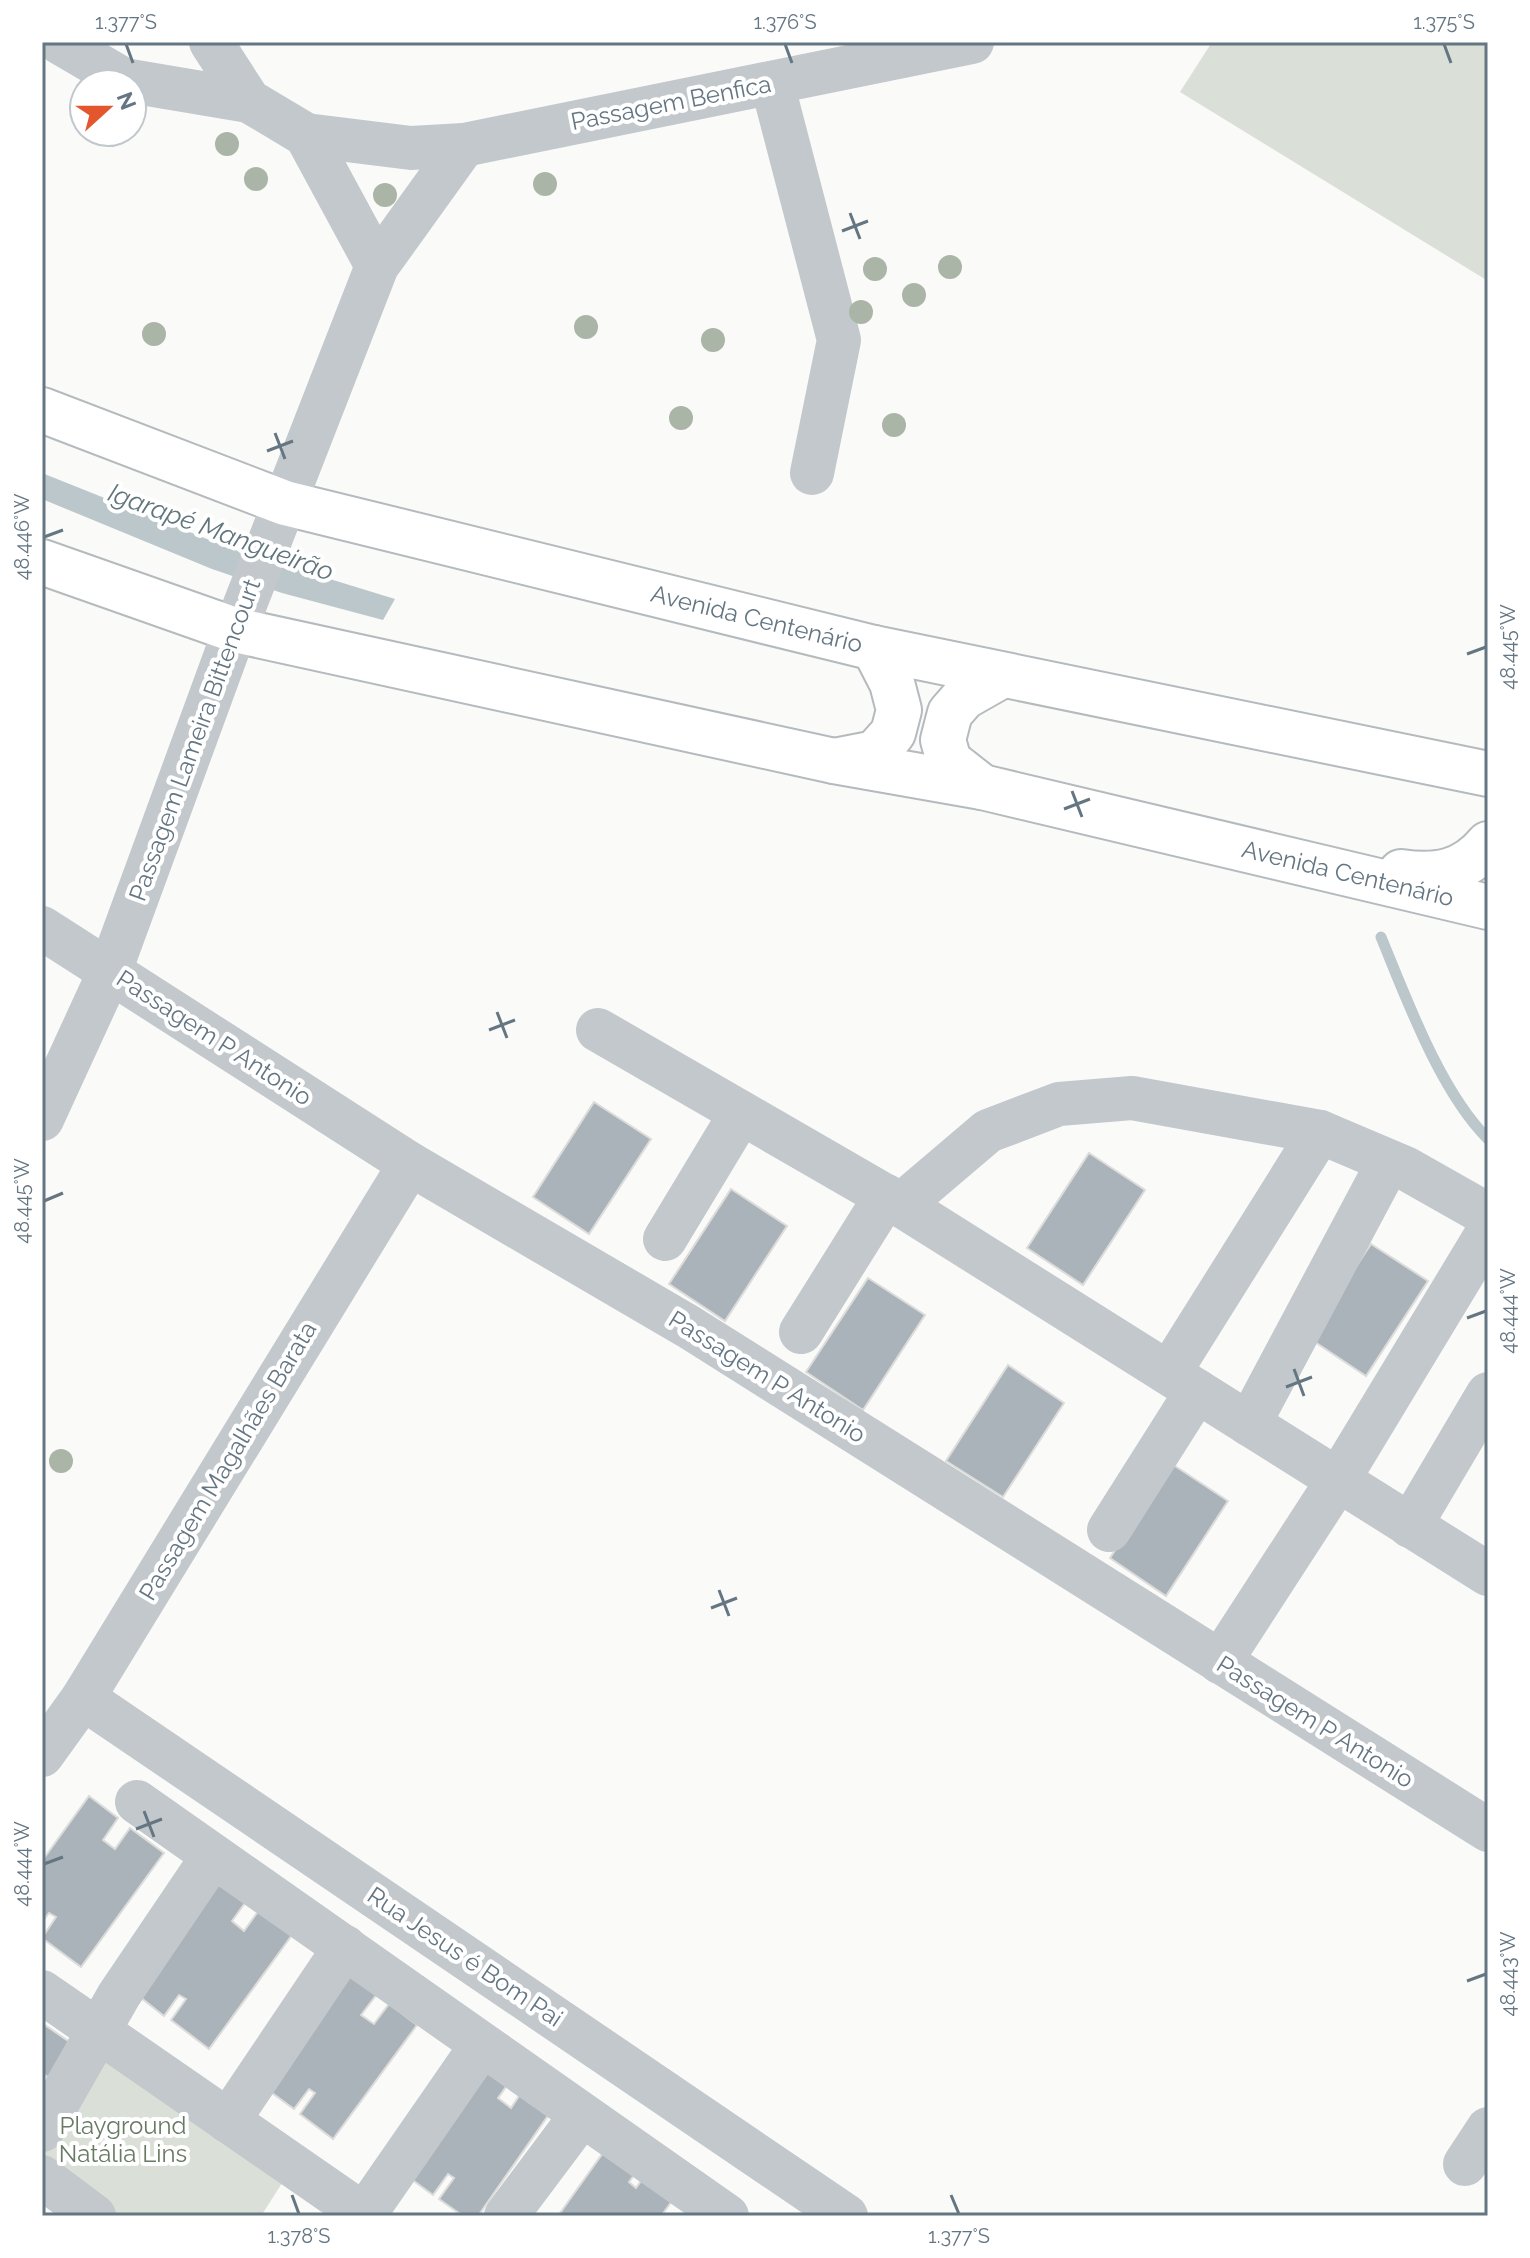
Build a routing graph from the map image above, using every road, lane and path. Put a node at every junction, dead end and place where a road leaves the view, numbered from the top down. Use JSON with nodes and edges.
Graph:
{"nodes":[{"id":1,"x":59,"y":42,"type":"edge"},
{"id":2,"x":211,"y":42,"type":"edge"},
{"id":3,"x":972,"y":42,"type":"edge"},
{"id":4,"x":772,"y":83,"type":"junction"},
{"id":5,"x":249,"y":101,"type":"junction"},
{"id":6,"x":306,"y":135,"type":"junction"},
{"id":7,"x":464,"y":145,"type":"junction"},
{"id":8,"x":377,"y":266,"type":"junction"},
{"id":9,"x":42,"y":410,"type":"edge"},
{"id":10,"x":812,"y":473,"type":"dead end"},
{"id":11,"x":280,"y":514,"type":"junction"},
{"id":12,"x":42,"y":562,"type":"edge"},
{"id":13,"x":238,"y":621,"type":"junction"},
{"id":14,"x":874,"y":648,"type":"junction"},
{"id":15,"x":1001,"y":676,"type":"junction"},
{"id":16,"x":834,"y":761,"type":"junction"},
{"id":17,"x":1482,"y":768,"type":"edge"},
{"id":18,"x":982,"y":787,"type":"junction"},
{"id":19,"x":1488,"y":844,"type":"edge"},
{"id":20,"x":1291,"y":858,"type":"junction"},
{"id":21,"x":1488,"y":907,"type":"edge"},
{"id":22,"x":42,"y":928,"type":"edge"},
{"id":23,"x":110,"y":971,"type":"junction"},
{"id":24,"x":598,"y":1030,"type":"dead end"},
{"id":25,"x":741,"y":1113,"type":"junction"},
{"id":26,"x":42,"y":1119,"type":"edge"},
{"id":27,"x":1320,"y":1132,"type":"junction"},
{"id":28,"x":1388,"y":1163,"type":"junction"},
{"id":29,"x":410,"y":1164,"type":"junction"},
{"id":30,"x":893,"y":1201,"type":"junction"},
{"id":31,"x":1488,"y":1215,"type":"edge"},
{"id":32,"x":1488,"y":1232,"type":"edge"},
{"id":33,"x":665,"y":1239,"type":"dead end"},
{"id":34,"x":801,"y":1332,"type":"dead end"},
{"id":35,"x":1183,"y":1382,"type":"junction"},
{"id":36,"x":1488,"y":1394,"type":"edge"},
{"id":37,"x":1249,"y":1424,"type":"junction"},
{"id":38,"x":1338,"y":1480,"type":"junction"},
{"id":39,"x":1410,"y":1526,"type":"junction"},
{"id":40,"x":1109,"y":1530,"type":"dead end"},
{"id":41,"x":1488,"y":1574,"type":"edge"},
{"id":42,"x":1220,"y":1662,"type":"junction"},
{"id":43,"x":83,"y":1698,"type":"junction"},
{"id":44,"x":42,"y":1755,"type":"edge"},
{"id":45,"x":137,"y":1802,"type":"dead end"},
{"id":46,"x":1488,"y":1830,"type":"edge"},
{"id":47,"x":213,"y":1856,"type":"junction"},
{"id":48,"x":345,"y":1947,"type":"junction"},
{"id":49,"x":42,"y":1992,"type":"edge"},
{"id":50,"x":100,"y":2030,"type":"junction"},
{"id":51,"x":481,"y":2046,"type":"junction"},
{"id":52,"x":581,"y":2116,"type":"junction"},
{"id":53,"x":228,"y":2121,"type":"junction"},
{"id":54,"x":42,"y":2130,"type":"edge"},
{"id":55,"x":42,"y":2177,"type":"edge"},
{"id":56,"x":709,"y":2211,"type":"edge"},
{"id":57,"x":94,"y":2216,"type":"edge"},
{"id":58,"x":365,"y":2216,"type":"edge"},
{"id":59,"x":506,"y":2216,"type":"edge"},
{"id":60,"x":846,"y":2216,"type":"edge"}],
"edges":[{"from":1,"to":5,"type":"street"},
{"from":2,"to":5,"type":"street"},
{"from":3,"to":4,"type":"street","name":"Passagem Benfica"},
{"from":4,"to":7,"type":"street","name":"Passagem Benfica"},
{"from":4,"to":10,"type":"street"},
{"from":5,"to":6,"type":"street"},
{"from":6,"to":7,"type":"street","name":"Passagem Benfica"},
{"from":6,"to":8,"type":"street"},
{"from":7,"to":8,"type":"street"},
{"from":8,"to":11,"type":"street","name":"Passagem Lameira Bittencourt"},
{"from":9,"to":11,"type":"main road","name":"Avenida Centenário"},
{"from":11,"to":13,"type":"street","name":"Passagem Lameira Bittencourt"},
{"from":11,"to":14,"type":"main road","name":"Avenida Centenário"},
{"from":12,"to":13,"type":"main road","name":"Avenida Centenário"},
{"from":13,"to":16,"type":"main road","name":"Avenida Centenário"},
{"from":13,"to":23,"type":"street","name":"Passagem Lameira Bittencourt"},
{"from":14,"to":15,"type":"main road","name":"Avenida Centenário"},
{"from":14,"to":16,"type":"main road"},
{"from":15,"to":17,"type":"main road","name":"Avenida Centenário"},
{"from":15,"to":18,"type":"main road"},
{"from":16,"to":18,"type":"main road","name":"Avenida Centenário"},
{"from":18,"to":20,"type":"main road","name":"Avenida Centenário"},
{"from":19,"to":20,"type":"main road"},
{"from":20,"to":21,"type":"main road","name":"Avenida Centenário"},
{"from":22,"to":23,"type":"street","name":"Passagem P Antonio"},
{"from":23,"to":26,"type":"street","name":"Passagem Lameira Bittencourt"},
{"from":23,"to":29,"type":"street","name":"Passagem P Antonio"},
{"from":24,"to":25,"type":"street"},
{"from":25,"to":30,"type":"street"},
{"from":25,"to":33,"type":"street"},
{"from":27,"to":28,"type":"street"},
{"from":27,"to":30,"type":"street"},
{"from":27,"to":35,"type":"street"},
{"from":28,"to":31,"type":"street"},
{"from":28,"to":37,"type":"street"},
{"from":29,"to":42,"type":"street","name":"Passagem P Antonio"},
{"from":29,"to":43,"type":"street","name":"Passagem Magalhães Barata"},
{"from":30,"to":34,"type":"street"},
{"from":30,"to":35,"type":"street"},
{"from":32,"to":38,"type":"street"},
{"from":35,"to":37,"type":"street"},
{"from":35,"to":40,"type":"street"},
{"from":36,"to":39,"type":"street"},
{"from":37,"to":38,"type":"street"},
{"from":38,"to":39,"type":"street"},
{"from":38,"to":42,"type":"street"},
{"from":39,"to":41,"type":"street"},
{"from":42,"to":46,"type":"street","name":"Passagem P Antonio"},
{"from":43,"to":44,"type":"street","name":"Passagem Magalhães Barata"},
{"from":43,"to":60,"type":"street","name":"Rua Jesus é Bom Pai"},
{"from":45,"to":47,"type":"street"},
{"from":47,"to":48,"type":"street"},
{"from":47,"to":50,"type":"street"},
{"from":48,"to":51,"type":"street"},
{"from":48,"to":53,"type":"street"},
{"from":49,"to":50,"type":"street"},
{"from":50,"to":53,"type":"street"},
{"from":50,"to":54,"type":"street"},
{"from":51,"to":52,"type":"street"},
{"from":51,"to":58,"type":"street"},
{"from":52,"to":56,"type":"street"},
{"from":52,"to":59,"type":"street"},
{"from":53,"to":58,"type":"street"},
{"from":55,"to":57,"type":"street"}]}
